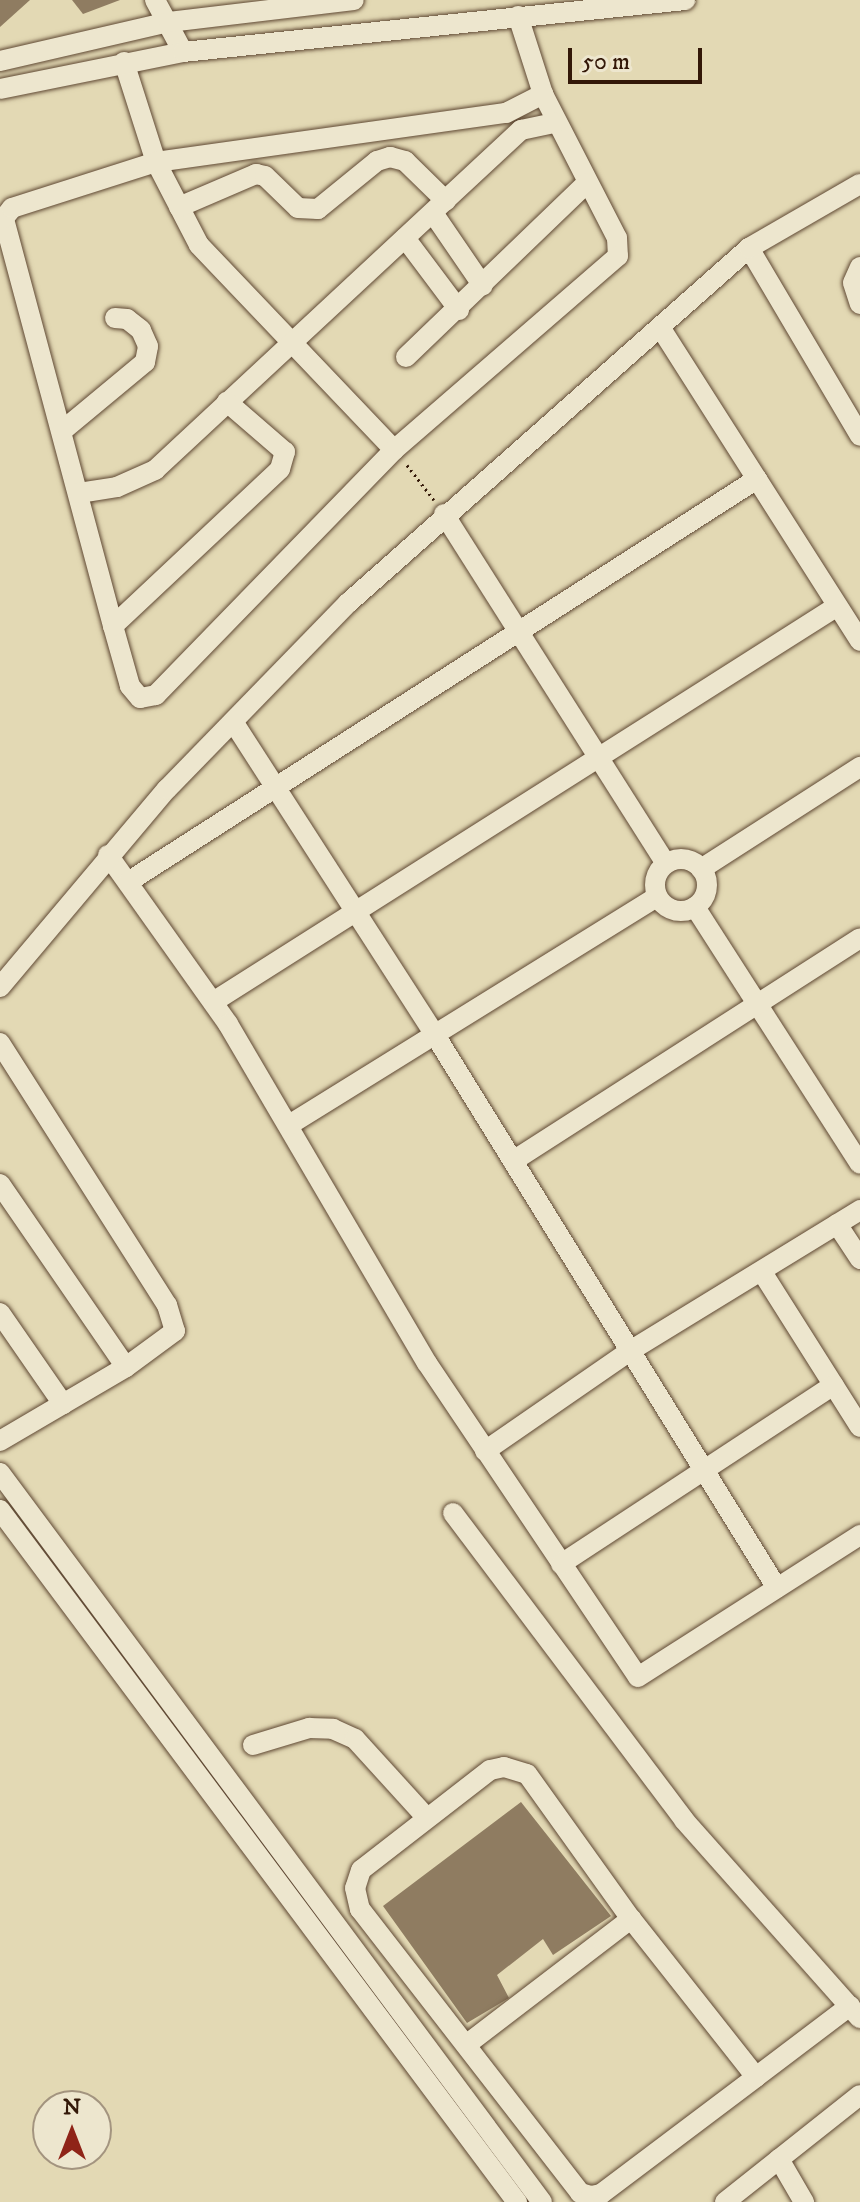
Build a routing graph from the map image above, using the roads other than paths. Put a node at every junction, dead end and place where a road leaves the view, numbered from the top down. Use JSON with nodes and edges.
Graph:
{"nodes":[{"id":1,"x":155,"y":0,"type":"edge"},
{"id":2,"x":354,"y":0,"type":"edge"},
{"id":3,"x":685,"y":0,"type":"edge"},
{"id":4,"x":590,"y":5,"type":"edge"},
{"id":5,"x":222,"y":8,"type":"edge"},
{"id":6,"x":518,"y":16,"type":"junction"},
{"id":7,"x":169,"y":22,"type":"junction"},
{"id":8,"x":183,"y":52,"type":"junction"},
{"id":9,"x":0,"y":61,"type":"edge"},
{"id":10,"x":124,"y":62,"type":"junction"},
{"id":11,"x":0,"y":89,"type":"edge"},
{"id":12,"x":543,"y":94,"type":"junction"},
{"id":13,"x":555,"y":123,"type":"junction"},
{"id":14,"x":156,"y":162,"type":"junction"},
{"id":15,"x":587,"y":183,"type":"junction"},
{"id":16,"x":860,"y":184,"type":"edge"},
{"id":17,"x":179,"y":207,"type":"junction"},
{"id":18,"x":440,"y":207,"type":"junction"},
{"id":19,"x":405,"y":238,"type":"junction"},
{"id":20,"x":749,"y":248,"type":"junction"},
{"id":21,"x":860,"y":267,"type":"edge"},
{"id":22,"x":483,"y":286,"type":"junction"},
{"id":23,"x":860,"y":304,"type":"edge"},
{"id":24,"x":459,"y":310,"type":"junction"},
{"id":25,"x":115,"y":318,"type":"dead end"},
{"id":26,"x":660,"y":327,"type":"junction"},
{"id":27,"x":293,"y":340,"type":"junction"},
{"id":28,"x":406,"y":357,"type":"dead end"},
{"id":29,"x":227,"y":402,"type":"junction"},
{"id":30,"x":62,"y":431,"type":"junction"},
{"id":31,"x":860,"y":436,"type":"edge"},
{"id":32,"x":399,"y":454,"type":"junction"},
{"id":33,"x":757,"y":479,"type":"junction"},
{"id":34,"x":79,"y":493,"type":"junction"},
{"id":35,"x":438,"y":506,"type":"junction"},
{"id":36,"x":836,"y":607,"type":"junction"},
{"id":37,"x":113,"y":626,"type":"junction"},
{"id":38,"x":521,"y":630,"type":"junction"},
{"id":39,"x":860,"y":641,"type":"edge"},
{"id":40,"x":234,"y":723,"type":"junction"},
{"id":41,"x":601,"y":756,"type":"junction"},
{"id":42,"x":860,"y":767,"type":"edge"},
{"id":43,"x":277,"y":786,"type":"junction"},
{"id":44,"x":108,"y":855,"type":"junction"},
{"id":45,"x":666,"y":864,"type":"junction"},
{"id":46,"x":701,"y":869,"type":"junction"},
{"id":47,"x":128,"y":882,"type":"junction"},
{"id":48,"x":657,"y":897,"type":"junction"},
{"id":49,"x":695,"y":907,"type":"junction"},
{"id":50,"x":357,"y":911,"type":"junction"},
{"id":51,"x":860,"y":938,"type":"edge"},
{"id":52,"x":0,"y":987,"type":"edge"},
{"id":53,"x":213,"y":1002,"type":"junction"},
{"id":54,"x":757,"y":1003,"type":"junction"},
{"id":55,"x":435,"y":1035,"type":"junction"},
{"id":56,"x":0,"y":1043,"type":"edge"},
{"id":57,"x":289,"y":1125,"type":"junction"},
{"id":58,"x":513,"y":1161,"type":"junction"},
{"id":59,"x":860,"y":1164,"type":"edge"},
{"id":60,"x":0,"y":1184,"type":"edge"},
{"id":61,"x":860,"y":1210,"type":"edge"},
{"id":62,"x":837,"y":1224,"type":"junction"},
{"id":63,"x":860,"y":1259,"type":"edge"},
{"id":64,"x":762,"y":1272,"type":"junction"},
{"id":65,"x":0,"y":1313,"type":"edge"},
{"id":66,"x":630,"y":1351,"type":"junction"},
{"id":67,"x":126,"y":1367,"type":"junction"},
{"id":68,"x":833,"y":1385,"type":"junction"},
{"id":69,"x":63,"y":1404,"type":"junction"},
{"id":70,"x":860,"y":1427,"type":"edge"},
{"id":71,"x":0,"y":1441,"type":"edge"},
{"id":72,"x":485,"y":1451,"type":"junction"},
{"id":73,"x":705,"y":1471,"type":"junction"},
{"id":74,"x":0,"y":1473,"type":"edge"},
{"id":75,"x":0,"y":1510,"type":"edge"},
{"id":76,"x":453,"y":1513,"type":"dead end"},
{"id":77,"x":860,"y":1535,"type":"edge"},
{"id":78,"x":561,"y":1564,"type":"junction"},
{"id":79,"x":777,"y":1588,"type":"junction"},
{"id":80,"x":253,"y":1745,"type":"dead end"},
{"id":81,"x":426,"y":1817,"type":"junction"},
{"id":82,"x":631,"y":1919,"type":"junction"},
{"id":83,"x":855,"y":2012,"type":"edge"},
{"id":84,"x":466,"y":2045,"type":"junction"},
{"id":85,"x":756,"y":2077,"type":"junction"},
{"id":86,"x":860,"y":2095,"type":"edge"},
{"id":87,"x":779,"y":2159,"type":"junction"},
{"id":88,"x":517,"y":2202,"type":"edge"},
{"id":89,"x":542,"y":2202,"type":"edge"},
{"id":90,"x":725,"y":2202,"type":"edge"},
{"id":91,"x":804,"y":2202,"type":"edge"}],
"edges":[{"from":1,"to":7,"type":"street"},
{"from":2,"to":5,"type":"street"},
{"from":3,"to":4,"type":"street"},
{"from":4,"to":6,"type":"street"},
{"from":5,"to":7,"type":"street"},
{"from":6,"to":8,"type":"street"},
{"from":6,"to":12,"type":"street"},
{"from":7,"to":8,"type":"street"},
{"from":7,"to":9,"type":"street"},
{"from":8,"to":10,"type":"street"},
{"from":10,"to":11,"type":"street"},
{"from":10,"to":14,"type":"street"},
{"from":12,"to":13,"type":"street"},
{"from":12,"to":14,"type":"street"},
{"from":13,"to":15,"type":"street"},
{"from":13,"to":18,"type":"street"},
{"from":14,"to":17,"type":"street"},
{"from":14,"to":30,"type":"street"},
{"from":15,"to":22,"type":"street"},
{"from":15,"to":32,"type":"street"},
{"from":16,"to":20,"type":"street"},
{"from":17,"to":18,"type":"street"},
{"from":17,"to":27,"type":"street"},
{"from":18,"to":19,"type":"street"},
{"from":18,"to":22,"type":"street"},
{"from":19,"to":24,"type":"street"},
{"from":19,"to":27,"type":"street"},
{"from":20,"to":26,"type":"street"},
{"from":20,"to":31,"type":"street"},
{"from":21,"to":23,"type":"street"},
{"from":22,"to":24,"type":"street"},
{"from":24,"to":28,"type":"street"},
{"from":25,"to":30,"type":"street"},
{"from":26,"to":33,"type":"street"},
{"from":26,"to":35,"type":"street"},
{"from":27,"to":29,"type":"street"},
{"from":27,"to":32,"type":"street"},
{"from":29,"to":34,"type":"street"},
{"from":29,"to":37,"type":"street"},
{"from":30,"to":34,"type":"street"},
{"from":32,"to":37,"type":"street"},
{"from":33,"to":36,"type":"street"},
{"from":33,"to":38,"type":"street"},
{"from":34,"to":37,"type":"street"},
{"from":35,"to":38,"type":"street"},
{"from":35,"to":40,"type":"street"},
{"from":36,"to":39,"type":"street"},
{"from":36,"to":41,"type":"street"},
{"from":38,"to":41,"type":"street"},
{"from":38,"to":43,"type":"street"},
{"from":40,"to":43,"type":"street"},
{"from":40,"to":44,"type":"street"},
{"from":41,"to":45,"type":"street"},
{"from":41,"to":50,"type":"street"},
{"from":42,"to":46,"type":"street"},
{"from":43,"to":47,"type":"street"},
{"from":43,"to":50,"type":"street"},
{"from":44,"to":47,"type":"street"},
{"from":44,"to":52,"type":"street"},
{"from":45,"to":46,"type":"street"},
{"from":45,"to":48,"type":"street"},
{"from":46,"to":49,"type":"street"},
{"from":47,"to":53,"type":"street"},
{"from":48,"to":49,"type":"street"},
{"from":48,"to":55,"type":"street"},
{"from":49,"to":54,"type":"street"},
{"from":50,"to":53,"type":"street"},
{"from":50,"to":55,"type":"street"},
{"from":51,"to":54,"type":"street"},
{"from":53,"to":57,"type":"street"},
{"from":54,"to":58,"type":"street"},
{"from":54,"to":59,"type":"street"},
{"from":55,"to":57,"type":"street"},
{"from":55,"to":58,"type":"street"},
{"from":56,"to":67,"type":"street"},
{"from":57,"to":72,"type":"street"},
{"from":58,"to":66,"type":"street"},
{"from":60,"to":67,"type":"street"},
{"from":61,"to":62,"type":"street"},
{"from":62,"to":63,"type":"street"},
{"from":62,"to":64,"type":"street"},
{"from":64,"to":66,"type":"street"},
{"from":64,"to":68,"type":"street"},
{"from":65,"to":69,"type":"street"},
{"from":66,"to":72,"type":"street"},
{"from":66,"to":73,"type":"street"},
{"from":67,"to":69,"type":"street"},
{"from":68,"to":70,"type":"street"},
{"from":68,"to":73,"type":"street"},
{"from":69,"to":71,"type":"street"},
{"from":72,"to":78,"type":"street"},
{"from":73,"to":78,"type":"street"},
{"from":73,"to":79,"type":"street"},
{"from":74,"to":89,"type":"street"},
{"from":75,"to":88,"type":"street"},
{"from":76,"to":83,"type":"street"},
{"from":77,"to":79,"type":"street"},
{"from":78,"to":79,"type":"street"},
{"from":80,"to":81,"type":"street"},
{"from":81,"to":82,"type":"street"},
{"from":81,"to":84,"type":"street"},
{"from":82,"to":84,"type":"street"},
{"from":82,"to":85,"type":"street"},
{"from":83,"to":85,"type":"street"},
{"from":84,"to":85,"type":"street"},
{"from":86,"to":87,"type":"street"},
{"from":87,"to":90,"type":"street"},
{"from":87,"to":91,"type":"street"}]}
